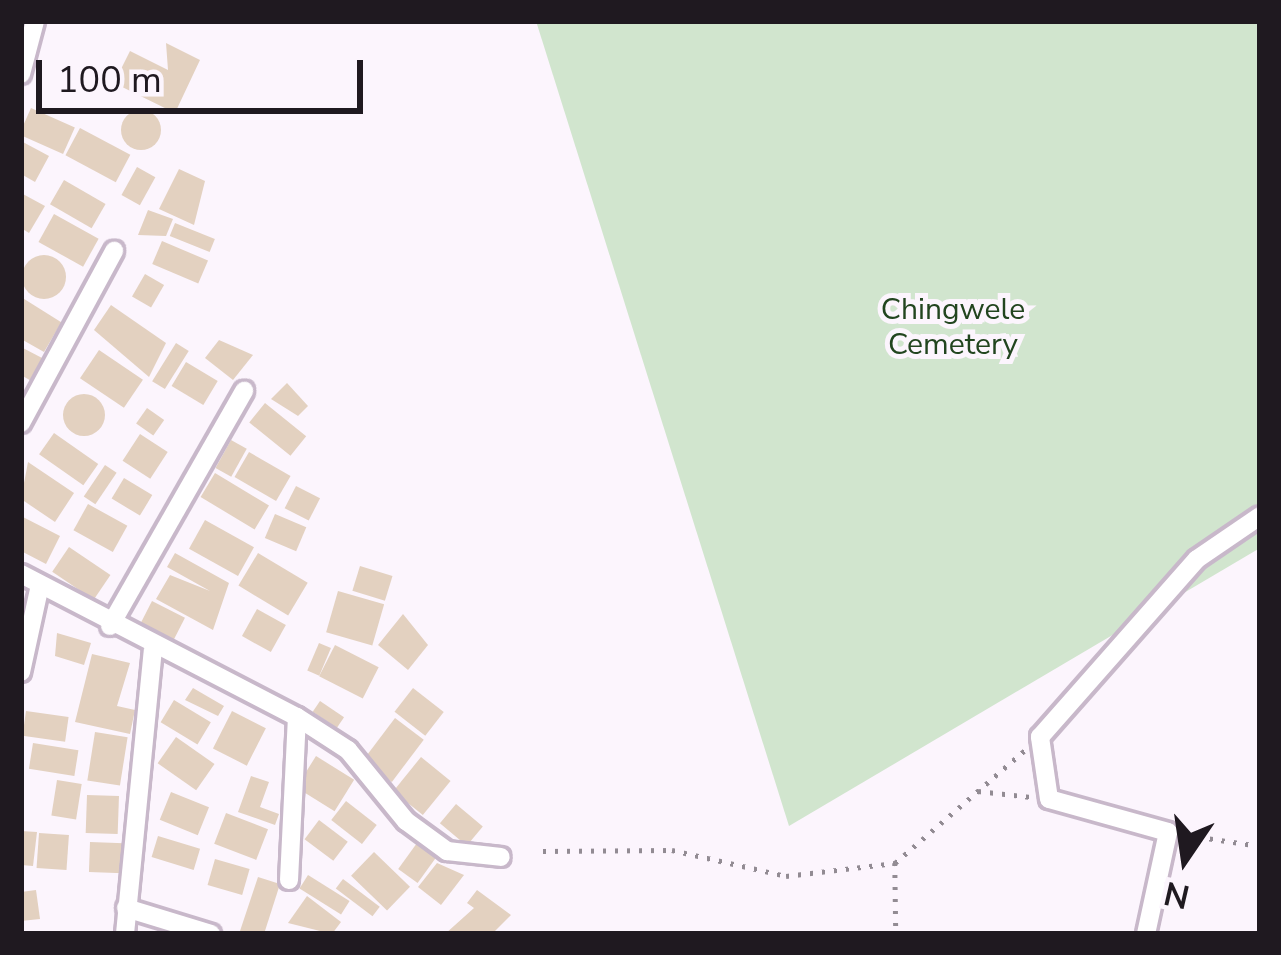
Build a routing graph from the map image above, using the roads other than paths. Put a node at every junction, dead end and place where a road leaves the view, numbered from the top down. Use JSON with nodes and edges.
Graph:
{"nodes":[{"id":1,"x":35,"y":21,"type":"edge"},
{"id":2,"x":21,"y":74,"type":"edge"},
{"id":3,"x":114,"y":251,"type":"dead end"},
{"id":4,"x":244,"y":392,"type":"dead end"},
{"id":5,"x":21,"y":423,"type":"edge"},
{"id":6,"x":1260,"y":516,"type":"edge"},
{"id":7,"x":21,"y":574,"type":"edge"},
{"id":8,"x":40,"y":585,"type":"junction"},
{"id":9,"x":110,"y":626,"type":"junction"},
{"id":10,"x":153,"y":650,"type":"junction"},
{"id":11,"x":21,"y":673,"type":"edge"},
{"id":12,"x":297,"y":717,"type":"junction"},
{"id":13,"x":500,"y":857,"type":"dead end"},
{"id":14,"x":289,"y":880,"type":"dead end"},
{"id":15,"x":126,"y":908,"type":"junction"},
{"id":16,"x":125,"y":934,"type":"edge"},
{"id":17,"x":211,"y":934,"type":"edge"},
{"id":18,"x":1146,"y":934,"type":"edge"}],
"edges":[{"from":1,"to":2,"type":"street"},
{"from":3,"to":5,"type":"street"},
{"from":4,"to":9,"type":"street"},
{"from":6,"to":18,"type":"street"},
{"from":7,"to":8,"type":"street"},
{"from":8,"to":9,"type":"street"},
{"from":8,"to":11,"type":"street"},
{"from":9,"to":10,"type":"street"},
{"from":10,"to":12,"type":"street"},
{"from":10,"to":15,"type":"street"},
{"from":12,"to":13,"type":"street"},
{"from":12,"to":14,"type":"street"},
{"from":15,"to":16,"type":"street"},
{"from":15,"to":17,"type":"street"}]}
